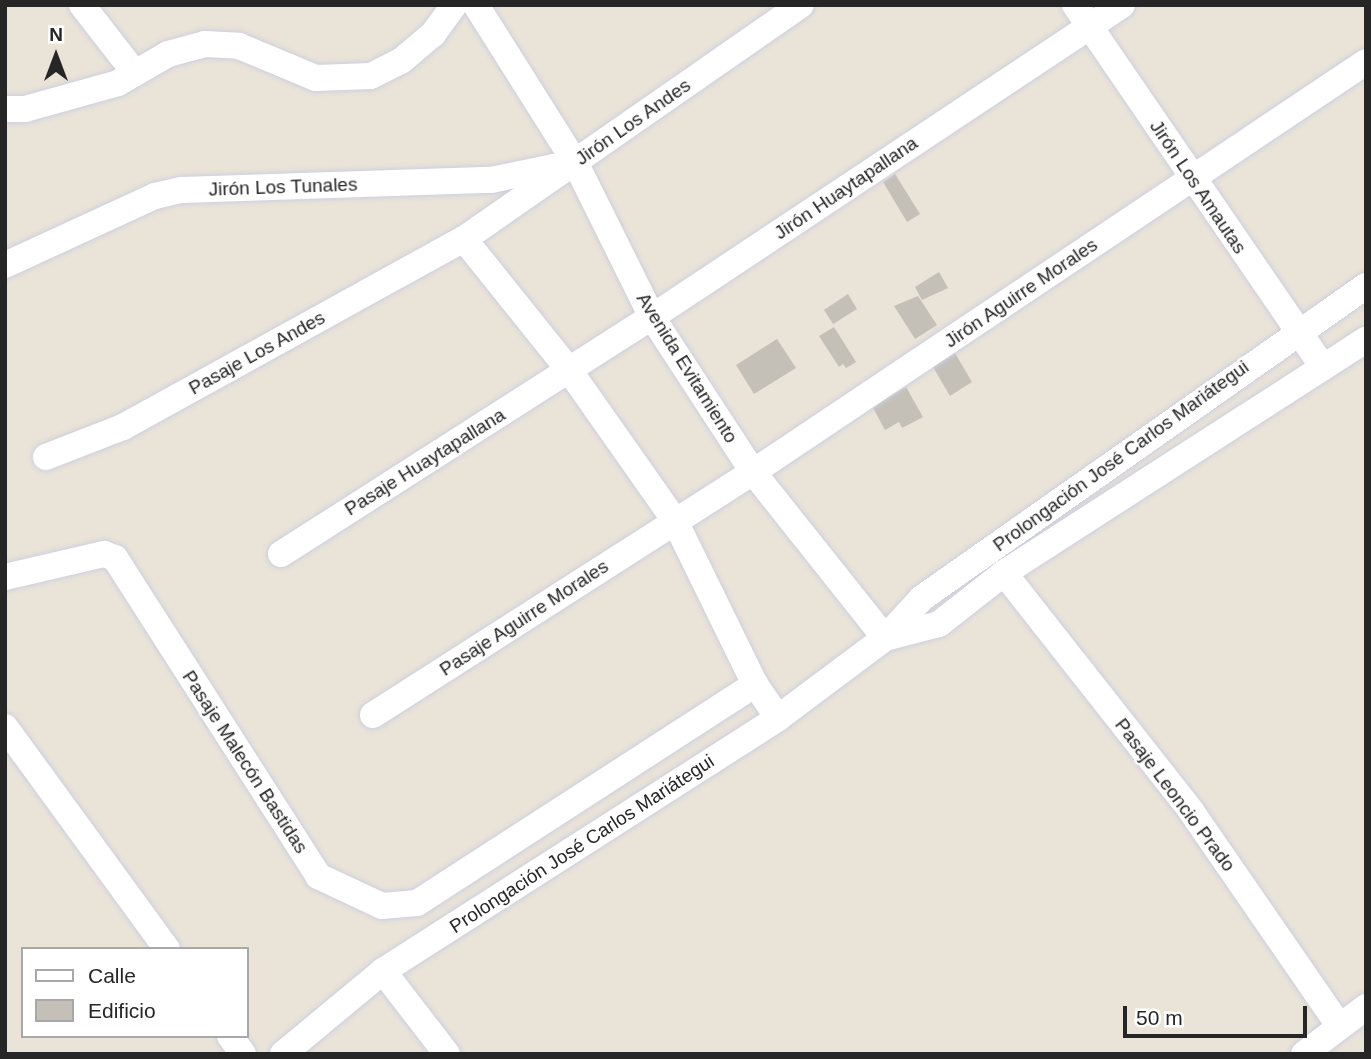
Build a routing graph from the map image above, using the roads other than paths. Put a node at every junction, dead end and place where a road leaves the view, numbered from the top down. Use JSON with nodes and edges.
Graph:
{"nodes":[{"id":1,"x":82,"y":5,"type":"edge"},
{"id":2,"x":454,"y":5,"type":"edge"},
{"id":3,"x":476,"y":5,"type":"edge"},
{"id":4,"x":802,"y":5,"type":"edge"},
{"id":5,"x":1122,"y":5,"type":"edge"},
{"id":6,"x":1082,"y":15,"type":"edge"},
{"id":7,"x":1366,"y":62,"type":"edge"},
{"id":8,"x":135,"y":73,"type":"junction"},
{"id":9,"x":5,"y":109,"type":"edge"},
{"id":10,"x":575,"y":162,"type":"junction"},
{"id":11,"x":1191,"y":179,"type":"junction"},
{"id":12,"x":464,"y":239,"type":"junction"},
{"id":13,"x":5,"y":265,"type":"edge"},
{"id":14,"x":1366,"y":286,"type":"edge"},
{"id":15,"x":652,"y":317,"type":"junction"},
{"id":16,"x":1297,"y":330,"type":"junction"},
{"id":17,"x":1366,"y":340,"type":"edge"},
{"id":18,"x":1323,"y":367,"type":"junction"},
{"id":19,"x":569,"y":370,"type":"junction"},
{"id":20,"x":46,"y":457,"type":"dead end"},
{"id":21,"x":753,"y":472,"type":"junction"},
{"id":22,"x":675,"y":521,"type":"junction"},
{"id":23,"x":281,"y":554,"type":"dead end"},
{"id":24,"x":1004,"y":573,"type":"junction"},
{"id":25,"x":5,"y":577,"type":"edge"},
{"id":26,"x":885,"y":638,"type":"junction"},
{"id":27,"x":755,"y":684,"type":"junction"},
{"id":28,"x":373,"y":715,"type":"dead end"},
{"id":29,"x":778,"y":718,"type":"junction"},
{"id":30,"x":5,"y":727,"type":"edge"},
{"id":31,"x":417,"y":903,"type":"joint"},
{"id":32,"x":166,"y":947,"type":"edge"},
{"id":33,"x":383,"y":971,"type":"junction"},
{"id":34,"x":1366,"y":1007,"type":"edge"},
{"id":35,"x":1338,"y":1024,"type":"junction"},
{"id":36,"x":231,"y":1038,"type":"edge"},
{"id":37,"x":243,"y":1054,"type":"edge"},
{"id":38,"x":282,"y":1054,"type":"edge"},
{"id":39,"x":447,"y":1054,"type":"edge"},
{"id":40,"x":1304,"y":1054,"type":"edge"}],
"edges":[{"from":1,"to":8,"type":"street"},
{"from":2,"to":8,"type":"street"},
{"from":3,"to":10,"type":"street","name":"Avenida Evitamiento"},
{"from":4,"to":10,"type":"street","name":"Jirón Los Andes"},
{"from":5,"to":6,"type":"street","name":"Jirón Huaytapallana"},
{"from":6,"to":11,"type":"street","name":"Jirón Los Amautas"},
{"from":6,"to":15,"type":"street","name":"Jirón Huaytapallana"},
{"from":7,"to":11,"type":"street","name":"Jirón Aguirre Morales"},
{"from":8,"to":9,"type":"street"},
{"from":10,"to":12,"type":"street","name":"Jirón Los Andes"},
{"from":10,"to":13,"type":"street","name":"Jirón Los Tunales"},
{"from":10,"to":15,"type":"street","name":"Avenida Evitamiento"},
{"from":11,"to":16,"type":"street","name":"Jirón Los Amautas"},
{"from":11,"to":21,"type":"street","name":"Jirón Aguirre Morales"},
{"from":12,"to":19,"type":"street"},
{"from":12,"to":20,"type":"street","name":"Pasaje Los Andes"},
{"from":14,"to":16,"type":"street","name":"Prolongación José Carlos Mariátegui"},
{"from":15,"to":19,"type":"street","name":"Jirón Huaytapallana"},
{"from":15,"to":21,"type":"street","name":"Avenida Evitamiento"},
{"from":16,"to":18,"type":"street","name":"Jirón Los Amautas"},
{"from":16,"to":26,"type":"street","name":"Prolongación José Carlos Mariátegui"},
{"from":17,"to":18,"type":"street","name":"Prolongación José Carlos Mariátegui"},
{"from":18,"to":24,"type":"street","name":"Prolongación José Carlos Mariátegui"},
{"from":19,"to":22,"type":"street"},
{"from":19,"to":23,"type":"street","name":"Pasaje Huaytapallana"},
{"from":21,"to":22,"type":"street","name":"Jirón Aguirre Morales"},
{"from":21,"to":26,"type":"street","name":"Avenida Evitamiento"},
{"from":22,"to":27,"type":"street"},
{"from":22,"to":28,"type":"street","name":"Pasaje Aguirre Morales"},
{"from":24,"to":26,"type":"street","name":"Prolongación José Carlos Mariátegui"},
{"from":24,"to":35,"type":"street","name":"Pasaje Leoncio Prado"},
{"from":25,"to":31,"type":"street","name":"Pasaje Malecón Bastidas"},
{"from":26,"to":29,"type":"street","name":"Prolongación José Carlos Mariátegui"},
{"from":27,"to":29,"type":"street"},
{"from":27,"to":31,"type":"street","name":"Prolongación José Carlos Mariátegui"},
{"from":29,"to":33,"type":"street","name":"Prolongación José Carlos Mariátegui"},
{"from":30,"to":32,"type":"street"},
{"from":33,"to":38,"type":"street","name":"Prolongación José Carlos Mariátegui"},
{"from":33,"to":39,"type":"street"},
{"from":34,"to":35,"type":"street"},
{"from":35,"to":40,"type":"street"},
{"from":36,"to":37,"type":"street"}]}
